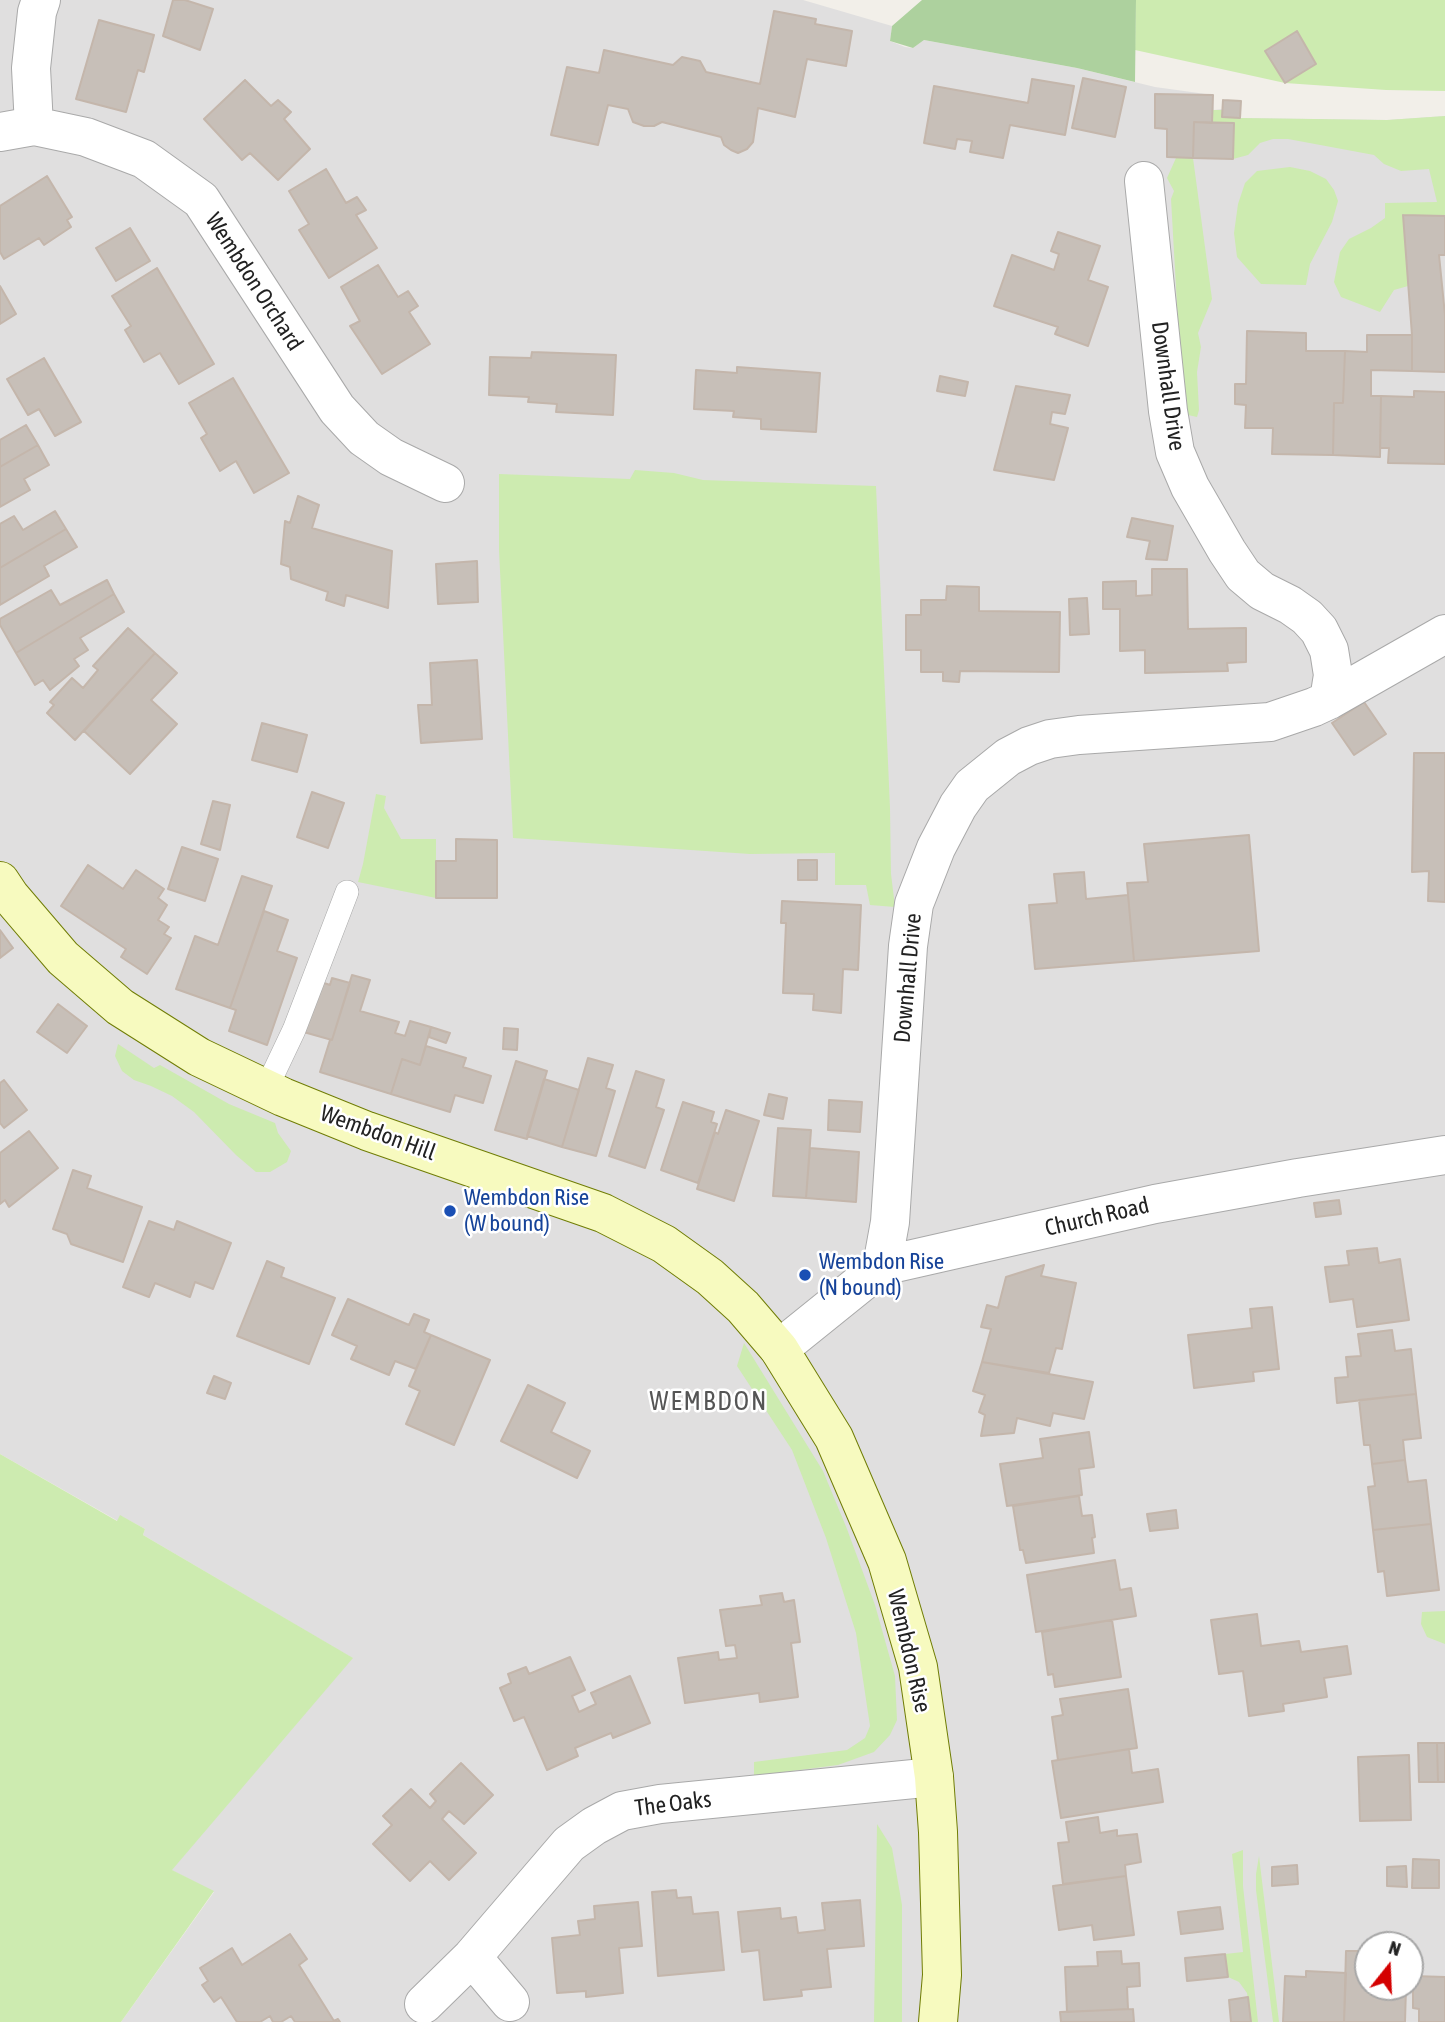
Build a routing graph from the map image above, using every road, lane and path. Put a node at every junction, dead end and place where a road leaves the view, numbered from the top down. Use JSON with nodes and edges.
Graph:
{"nodes":[{"id":1,"x":41,"y":0,"type":"edge"},
{"id":2,"x":17,"y":129,"type":"edge"},
{"id":3,"x":1144,"y":181,"type":"dead end"},
{"id":4,"x":445,"y":483,"type":"dead end"},
{"id":5,"x":1445,"y":634,"type":"edge"},
{"id":6,"x":1329,"y":700,"type":"junction"},
{"id":7,"x":0,"y":881,"type":"edge"},
{"id":8,"x":347,"y":892,"type":"dead end"},
{"id":9,"x":266,"y":1089,"type":"junction"},
{"id":10,"x":1445,"y":1155,"type":"edge"},
{"id":11,"x":882,"y":1266,"type":"junction"},
{"id":12,"x":779,"y":1349,"type":"junction"},
{"id":13,"x":934,"y":1777,"type":"junction"},
{"id":14,"x":472,"y":1957,"type":"junction"},
{"id":15,"x":510,"y":2002,"type":"dead end"},
{"id":16,"x":424,"y":2004,"type":"dead end"},
{"id":17,"x":937,"y":2022,"type":"edge"}],
"edges":[{"from":1,"to":2,"type":"street","name":"Wembdon Orchard"},
{"from":2,"to":4,"type":"street","name":"Wembdon Orchard"},
{"from":3,"to":6,"type":"street","name":"Downhall Drive"},
{"from":5,"to":6,"type":"street","name":"Downhall Drive"},
{"from":6,"to":11,"type":"street","name":"Downhall Drive"},
{"from":7,"to":9,"type":"main road","name":"Wembdon Hill"},
{"from":8,"to":9,"type":"lane"},
{"from":9,"to":12,"type":"main road","name":"Wembdon Hill"},
{"from":10,"to":11,"type":"street","name":"Church Road"},
{"from":11,"to":12,"type":"street","name":"Church Road"},
{"from":12,"to":13,"type":"main road","name":"Wembdon Rise"},
{"from":13,"to":14,"type":"street","name":"The Oaks"},
{"from":13,"to":17,"type":"main road","name":"Wembdon Rise"},
{"from":14,"to":15,"type":"street"},
{"from":14,"to":16,"type":"street","name":"The Oaks"}]}
